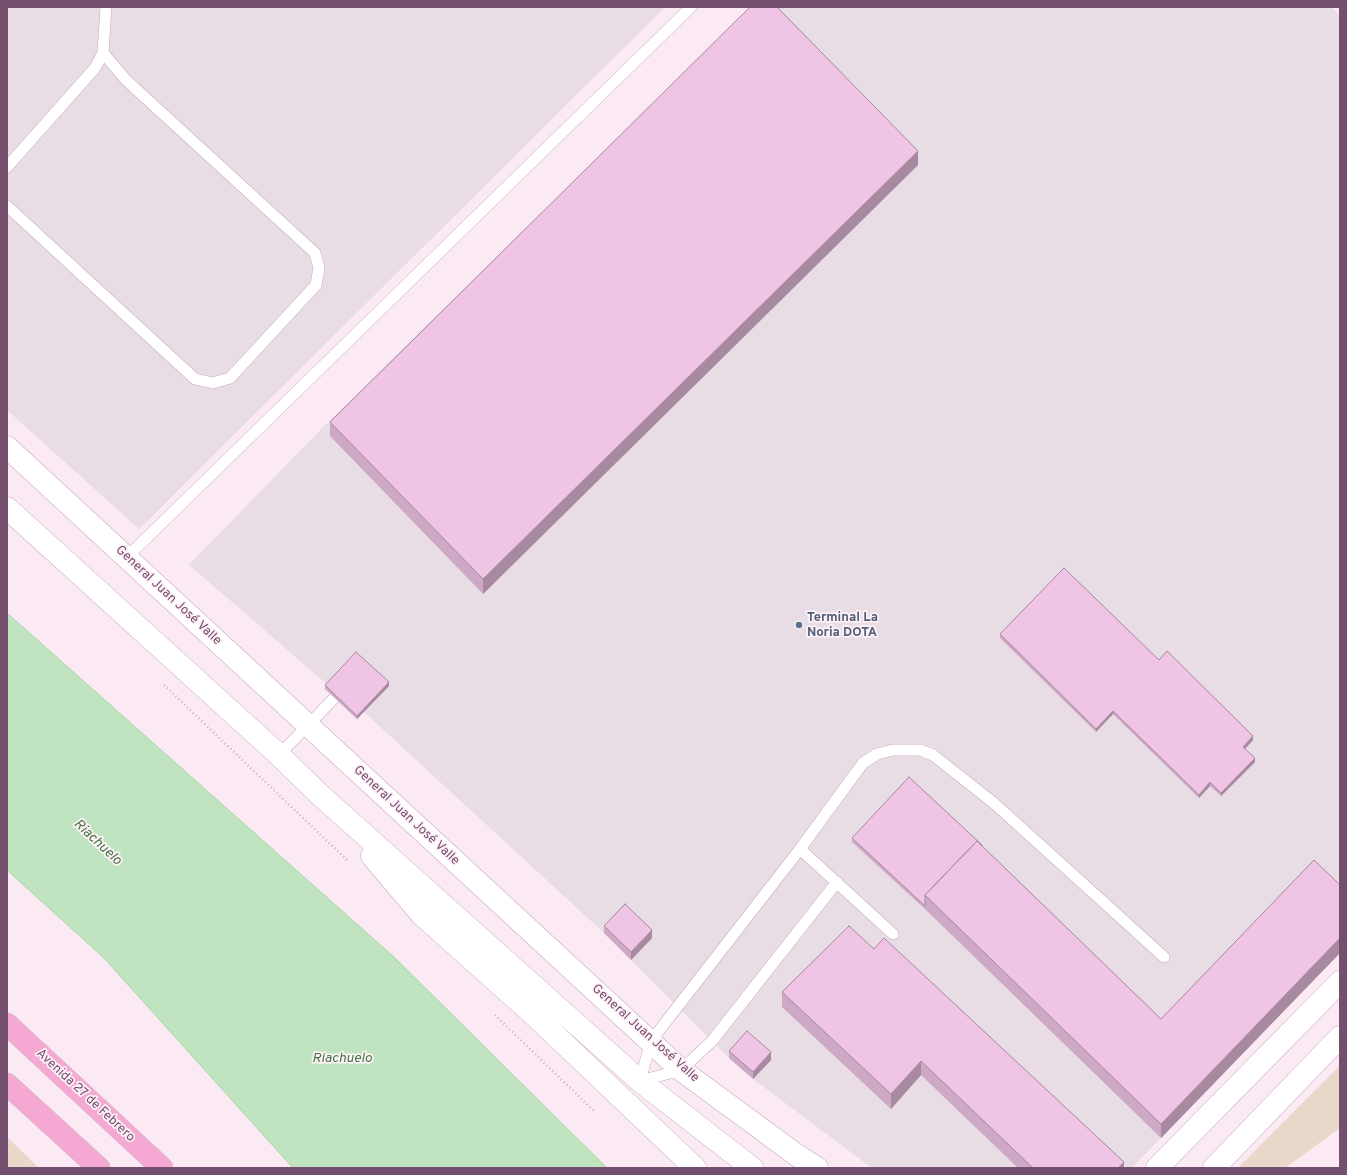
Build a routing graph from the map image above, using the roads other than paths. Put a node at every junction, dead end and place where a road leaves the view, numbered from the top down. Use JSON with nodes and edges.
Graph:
{"nodes":[{"id":1,"x":106,"y":7,"type":"edge"},
{"id":2,"x":691,"y":7,"type":"edge"},
{"id":3,"x":104,"y":53,"type":"junction"},
{"id":4,"x":7,"y":167,"type":"edge"},
{"id":5,"x":7,"y":206,"type":"edge"},
{"id":6,"x":7,"y":447,"type":"edge"},
{"id":7,"x":7,"y":508,"type":"edge"},
{"id":8,"x":126,"y":558,"type":"junction"},
{"id":9,"x":350,"y":681,"type":"edge"},
{"id":10,"x":308,"y":725,"type":"junction"},
{"id":11,"x":279,"y":755,"type":"junction"},
{"id":12,"x":319,"y":794,"type":"junction"},
{"id":13,"x":800,"y":849,"type":"junction"},
{"id":14,"x":837,"y":882,"type":"junction"},
{"id":15,"x":894,"y":934,"type":"dead end"},
{"id":16,"x":1164,"y":957,"type":"dead end"},
{"id":17,"x":1340,"y":982,"type":"edge"},
{"id":18,"x":7,"y":1024,"type":"edge"},
{"id":19,"x":651,"y":1041,"type":"junction"},
{"id":20,"x":1336,"y":1041,"type":"edge"},
{"id":21,"x":681,"y":1070,"type":"junction"},
{"id":22,"x":640,"y":1081,"type":"junction"},
{"id":23,"x":7,"y":1084,"type":"edge"},
{"id":24,"x":98,"y":1168,"type":"edge"},
{"id":25,"x":162,"y":1168,"type":"edge"},
{"id":26,"x":695,"y":1168,"type":"edge"},
{"id":27,"x":752,"y":1168,"type":"edge"},
{"id":28,"x":817,"y":1168,"type":"edge"},
{"id":29,"x":1157,"y":1168,"type":"edge"},
{"id":30,"x":1214,"y":1168,"type":"edge"}],
"edges":[{"from":1,"to":3,"type":"lane"},
{"from":2,"to":8,"type":"lane"},
{"from":3,"to":4,"type":"lane"},
{"from":3,"to":5,"type":"lane"},
{"from":6,"to":8,"type":"main road","name":"General Juan José Valle"},
{"from":7,"to":11,"type":"main road"},
{"from":8,"to":10,"type":"main road","name":"General Juan José Valle"},
{"from":9,"to":10,"type":"lane"},
{"from":10,"to":11,"type":"lane"},
{"from":10,"to":19,"type":"main road","name":"General Juan José Valle"},
{"from":11,"to":12,"type":"main road"},
{"from":12,"to":22,"type":"main road"},
{"from":12,"to":26,"type":"main road"},
{"from":13,"to":14,"type":"lane"},
{"from":13,"to":16,"type":"lane"},
{"from":13,"to":19,"type":"lane"},
{"from":14,"to":15,"type":"lane"},
{"from":14,"to":21,"type":"lane"},
{"from":17,"to":29,"type":"main road"},
{"from":18,"to":25,"type":"main road","name":"Avenida 27 de Febrero"},
{"from":19,"to":21,"type":"main road","name":"General Juan José Valle"},
{"from":19,"to":22,"type":"lane"},
{"from":20,"to":30,"type":"main road"},
{"from":21,"to":22,"type":"lane"},
{"from":21,"to":28,"type":"main road","name":"General Juan José Valle"},
{"from":22,"to":27,"type":"main road"},
{"from":23,"to":24,"type":"main road"}]}
